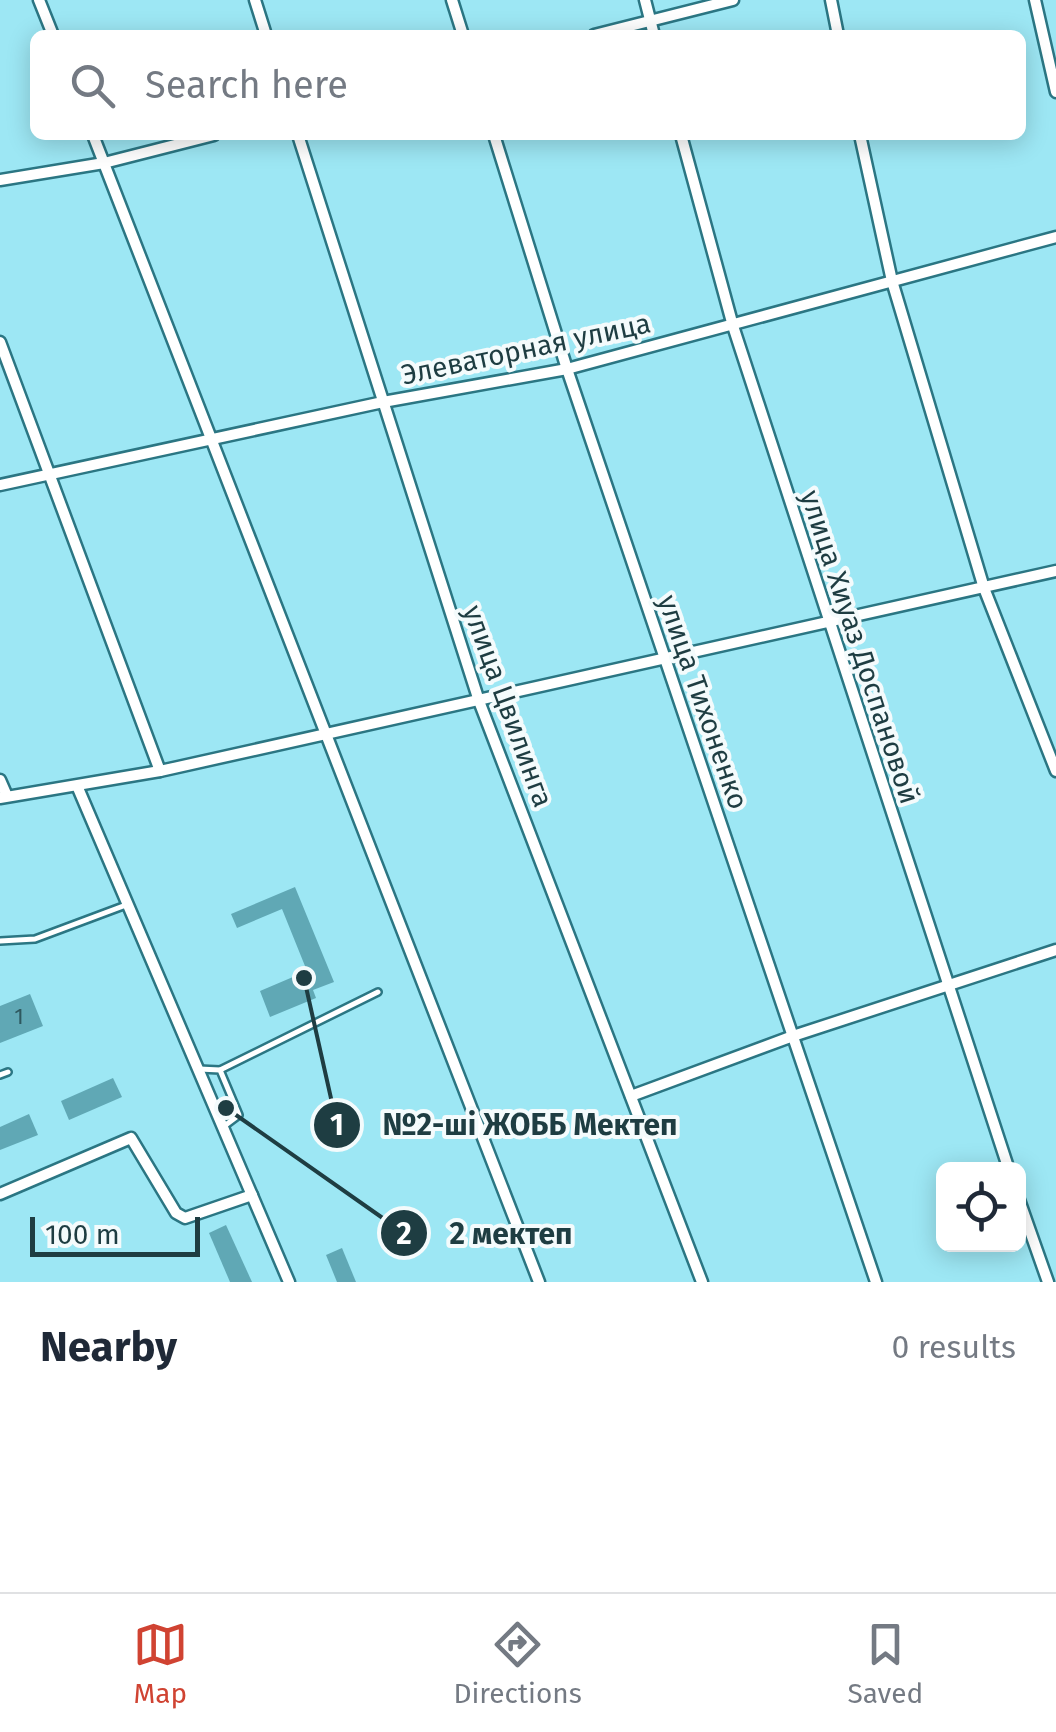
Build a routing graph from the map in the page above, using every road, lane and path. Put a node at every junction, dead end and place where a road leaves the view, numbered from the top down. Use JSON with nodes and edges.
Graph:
{"nodes":[{"id":1,"x":39,"y":0,"type":"edge"},
{"id":2,"x":254,"y":0,"type":"edge"},
{"id":3,"x":452,"y":0,"type":"edge"},
{"id":4,"x":644,"y":0,"type":"edge"},
{"id":5,"x":732,"y":0,"type":"edge"},
{"id":6,"x":831,"y":0,"type":"edge"},
{"id":7,"x":1034,"y":0,"type":"edge"},
{"id":8,"x":650,"y":20,"type":"junction"},
{"id":9,"x":51,"y":30,"type":"edge"},
{"id":10,"x":264,"y":30,"type":"edge"},
{"id":11,"x":461,"y":30,"type":"edge"},
{"id":12,"x":613,"y":30,"type":"edge"},
{"id":13,"x":653,"y":30,"type":"edge"},
{"id":14,"x":837,"y":30,"type":"edge"},
{"id":15,"x":1056,"y":87,"type":"edge"},
{"id":16,"x":95,"y":140,"type":"edge"},
{"id":17,"x":194,"y":140,"type":"edge"},
{"id":18,"x":300,"y":140,"type":"edge"},
{"id":19,"x":496,"y":140,"type":"edge"},
{"id":20,"x":683,"y":140,"type":"edge"},
{"id":21,"x":861,"y":140,"type":"edge"},
{"id":22,"x":104,"y":163,"type":"junction"},
{"id":23,"x":0,"y":180,"type":"edge"},
{"id":24,"x":1056,"y":237,"type":"edge"},
{"id":25,"x":892,"y":282,"type":"junction"},
{"id":26,"x":733,"y":326,"type":"junction"},
{"id":27,"x":0,"y":342,"type":"edge"},
{"id":28,"x":567,"y":369,"type":"junction"},
{"id":29,"x":383,"y":402,"type":"junction"},
{"id":30,"x":212,"y":437,"type":"junction"},
{"id":31,"x":49,"y":474,"type":"junction"},
{"id":32,"x":0,"y":485,"type":"edge"},
{"id":33,"x":1056,"y":571,"type":"edge"},
{"id":34,"x":984,"y":588,"type":"junction"},
{"id":35,"x":828,"y":624,"type":"junction"},
{"id":36,"x":666,"y":661,"type":"junction"},
{"id":37,"x":479,"y":702,"type":"junction"},
{"id":38,"x":328,"y":734,"type":"junction"},
{"id":39,"x":1056,"y":770,"type":"edge"},
{"id":40,"x":160,"y":771,"type":"junction"},
{"id":41,"x":0,"y":780,"type":"edge"},
{"id":42,"x":78,"y":788,"type":"junction"},
{"id":43,"x":3,"y":797,"type":"edge"},
{"id":44,"x":128,"y":904,"type":"junction"},
{"id":45,"x":0,"y":940,"type":"edge"},
{"id":46,"x":1056,"y":950,"type":"edge"},
{"id":47,"x":946,"y":984,"type":"junction"},
{"id":48,"x":378,"y":992,"type":"dead end"},
{"id":49,"x":792,"y":1036,"type":"junction"},
{"id":50,"x":198,"y":1070,"type":"junction"},
{"id":51,"x":220,"y":1070,"type":"junction"},
{"id":52,"x":8,"y":1072,"type":"dead end"},
{"id":53,"x":0,"y":1076,"type":"edge"},
{"id":54,"x":630,"y":1096,"type":"junction"},
{"id":55,"x":223,"y":1127,"type":"junction"},
{"id":56,"x":1006,"y":1162,"type":"edge"},
{"id":57,"x":0,"y":1194,"type":"edge"},
{"id":58,"x":252,"y":1195,"type":"junction"},
{"id":59,"x":1026,"y":1219,"type":"edge"},
{"id":60,"x":289,"y":1282,"type":"edge"},
{"id":61,"x":539,"y":1282,"type":"edge"},
{"id":62,"x":702,"y":1282,"type":"edge"},
{"id":63,"x":876,"y":1282,"type":"edge"},
{"id":64,"x":1048,"y":1282,"type":"edge"}],
"edges":[{"from":1,"to":9,"type":"street"},
{"from":2,"to":10,"type":"street"},
{"from":3,"to":11,"type":"street"},
{"from":4,"to":8,"type":"street"},
{"from":5,"to":8,"type":"street"},
{"from":6,"to":14,"type":"street"},
{"from":7,"to":15,"type":"street"},
{"from":8,"to":12,"type":"street"},
{"from":8,"to":13,"type":"street"},
{"from":16,"to":22,"type":"street"},
{"from":17,"to":22,"type":"street"},
{"from":18,"to":29,"type":"street","name":"улица Цвилинга"},
{"from":19,"to":28,"type":"street","name":"улица Тихоненко"},
{"from":20,"to":26,"type":"street","name":"улица Хиуаз Доспановой"},
{"from":21,"to":25,"type":"street"},
{"from":22,"to":23,"type":"street"},
{"from":22,"to":30,"type":"street"},
{"from":24,"to":25,"type":"street","name":"Элеваторная улица"},
{"from":25,"to":26,"type":"street","name":"Элеваторная улица"},
{"from":25,"to":34,"type":"street"},
{"from":26,"to":28,"type":"street","name":"Элеваторная улица"},
{"from":26,"to":35,"type":"street","name":"улица Хиуаз Доспановой"},
{"from":27,"to":31,"type":"street"},
{"from":28,"to":29,"type":"street","name":"Элеваторная улица"},
{"from":28,"to":36,"type":"street","name":"улица Тихоненко"},
{"from":29,"to":30,"type":"street","name":"Элеваторная улица"},
{"from":29,"to":37,"type":"street","name":"улица Цвилинга"},
{"from":30,"to":31,"type":"street","name":"Элеваторная улица"},
{"from":30,"to":38,"type":"street"},
{"from":31,"to":32,"type":"street","name":"Элеваторная улица"},
{"from":31,"to":40,"type":"street"},
{"from":33,"to":34,"type":"street"},
{"from":34,"to":35,"type":"street"},
{"from":34,"to":39,"type":"street"},
{"from":35,"to":36,"type":"street"},
{"from":35,"to":47,"type":"street","name":"улица Хиуаз Доспановой"},
{"from":36,"to":37,"type":"street"},
{"from":36,"to":49,"type":"street","name":"улица Тихоненко"},
{"from":37,"to":38,"type":"street"},
{"from":37,"to":54,"type":"street","name":"улица Цвилинга"},
{"from":38,"to":40,"type":"street"},
{"from":38,"to":61,"type":"street"},
{"from":40,"to":42,"type":"street"},
{"from":41,"to":43,"type":"street"},
{"from":42,"to":43,"type":"street"},
{"from":42,"to":44,"type":"street"},
{"from":44,"to":45,"type":"lane"},
{"from":44,"to":50,"type":"street"},
{"from":46,"to":47,"type":"street"},
{"from":47,"to":49,"type":"street"},
{"from":47,"to":56,"type":"street","name":"улица Хиуаз Доспановой"},
{"from":48,"to":51,"type":"lane"},
{"from":49,"to":54,"type":"street"},
{"from":49,"to":63,"type":"street","name":"улица Тихоненко"},
{"from":50,"to":51,"type":"lane"},
{"from":50,"to":55,"type":"street"},
{"from":51,"to":55,"type":"lane"},
{"from":52,"to":53,"type":"lane"},
{"from":54,"to":62,"type":"street","name":"улица Цвилинга"},
{"from":55,"to":58,"type":"street"},
{"from":57,"to":58,"type":"street"},
{"from":58,"to":60,"type":"street"},
{"from":59,"to":64,"type":"street"}]}
